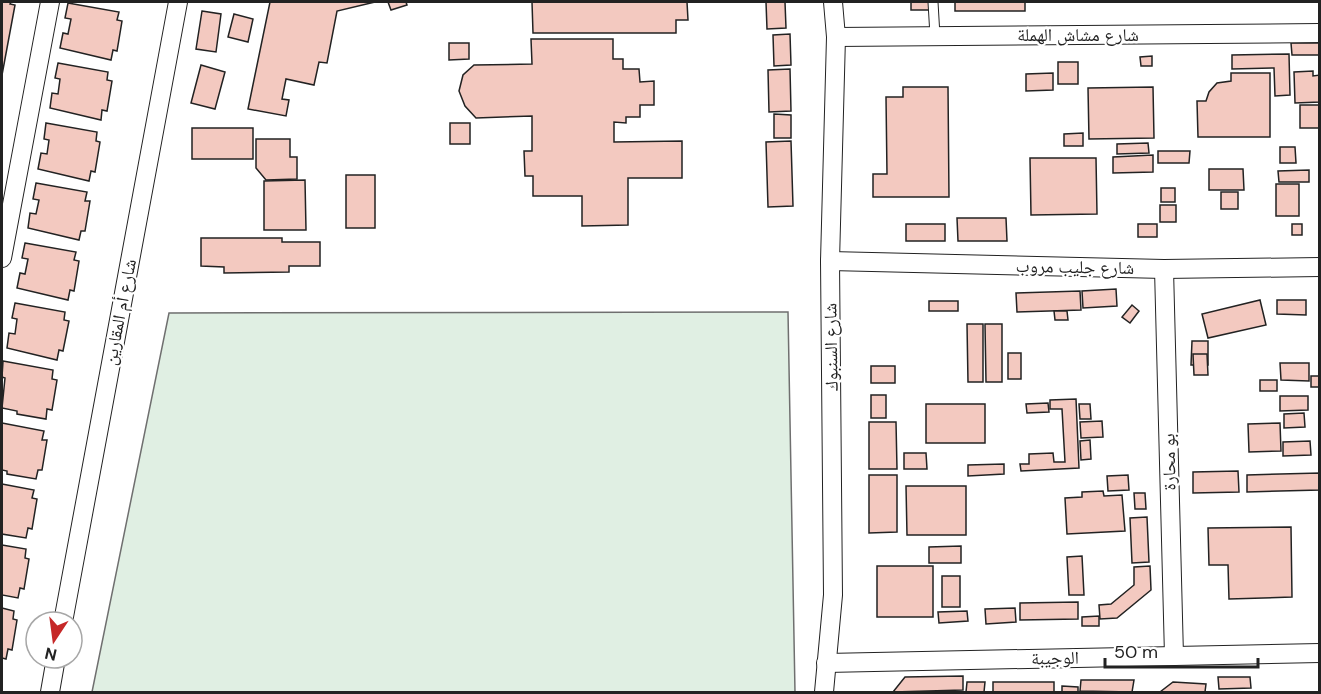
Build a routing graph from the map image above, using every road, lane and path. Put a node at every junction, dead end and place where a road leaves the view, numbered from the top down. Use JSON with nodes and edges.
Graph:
{"nodes":[{"id":1,"x":50,"y":2,"type":"edge"},
{"id":2,"x":178,"y":2,"type":"edge"},
{"id":3,"x":833,"y":2,"type":"edge"},
{"id":4,"x":933,"y":2,"type":"edge"},
{"id":5,"x":1320,"y":33,"type":"edge"},
{"id":6,"x":935,"y":36,"type":"junction"},
{"id":7,"x":836,"y":37,"type":"junction"},
{"id":8,"x":2,"y":258,"type":"edge"},
{"id":9,"x":830,"y":261,"type":"junction"},
{"id":10,"x":1320,"y":267,"type":"edge"},
{"id":11,"x":1164,"y":269,"type":"junction"},
{"id":12,"x":65,"y":610,"type":"edge"},
{"id":13,"x":1320,"y":653,"type":"edge"},
{"id":14,"x":1173,"y":656,"type":"junction"},
{"id":15,"x":826,"y":663,"type":"junction"},
{"id":16,"x":54,"y":670,"type":"edge"},
{"id":17,"x":50,"y":693,"type":"edge"},
{"id":18,"x":824,"y":693,"type":"edge"}],
"edges":[{"from":1,"to":8,"type":"street"},
{"from":2,"to":12,"type":"street","name":"شارع أم المقارين"},
{"from":3,"to":7,"type":"street","name":"شارع السنبوك"},
{"from":4,"to":6,"type":"lane"},
{"from":5,"to":6,"type":"street","name":"شارع مشاش الهملة"},
{"from":6,"to":7,"type":"street","name":"شارع مشاش الهملة"},
{"from":7,"to":9,"type":"street","name":"شارع السنبوك"},
{"from":9,"to":11,"type":"street","name":"شارع جليب مروب"},
{"from":9,"to":15,"type":"street","name":"شارع السنبوك"},
{"from":10,"to":11,"type":"street","name":"شارع جليب مروب"},
{"from":11,"to":14,"type":"street","name":"بو محارة"},
{"from":13,"to":14,"type":"street","name":"الوجيبة"},
{"from":14,"to":15,"type":"street","name":"الوجيبة"},
{"from":15,"to":18,"type":"street","name":"شارع السنبوك"},
{"from":16,"to":17,"type":"street"}]}
